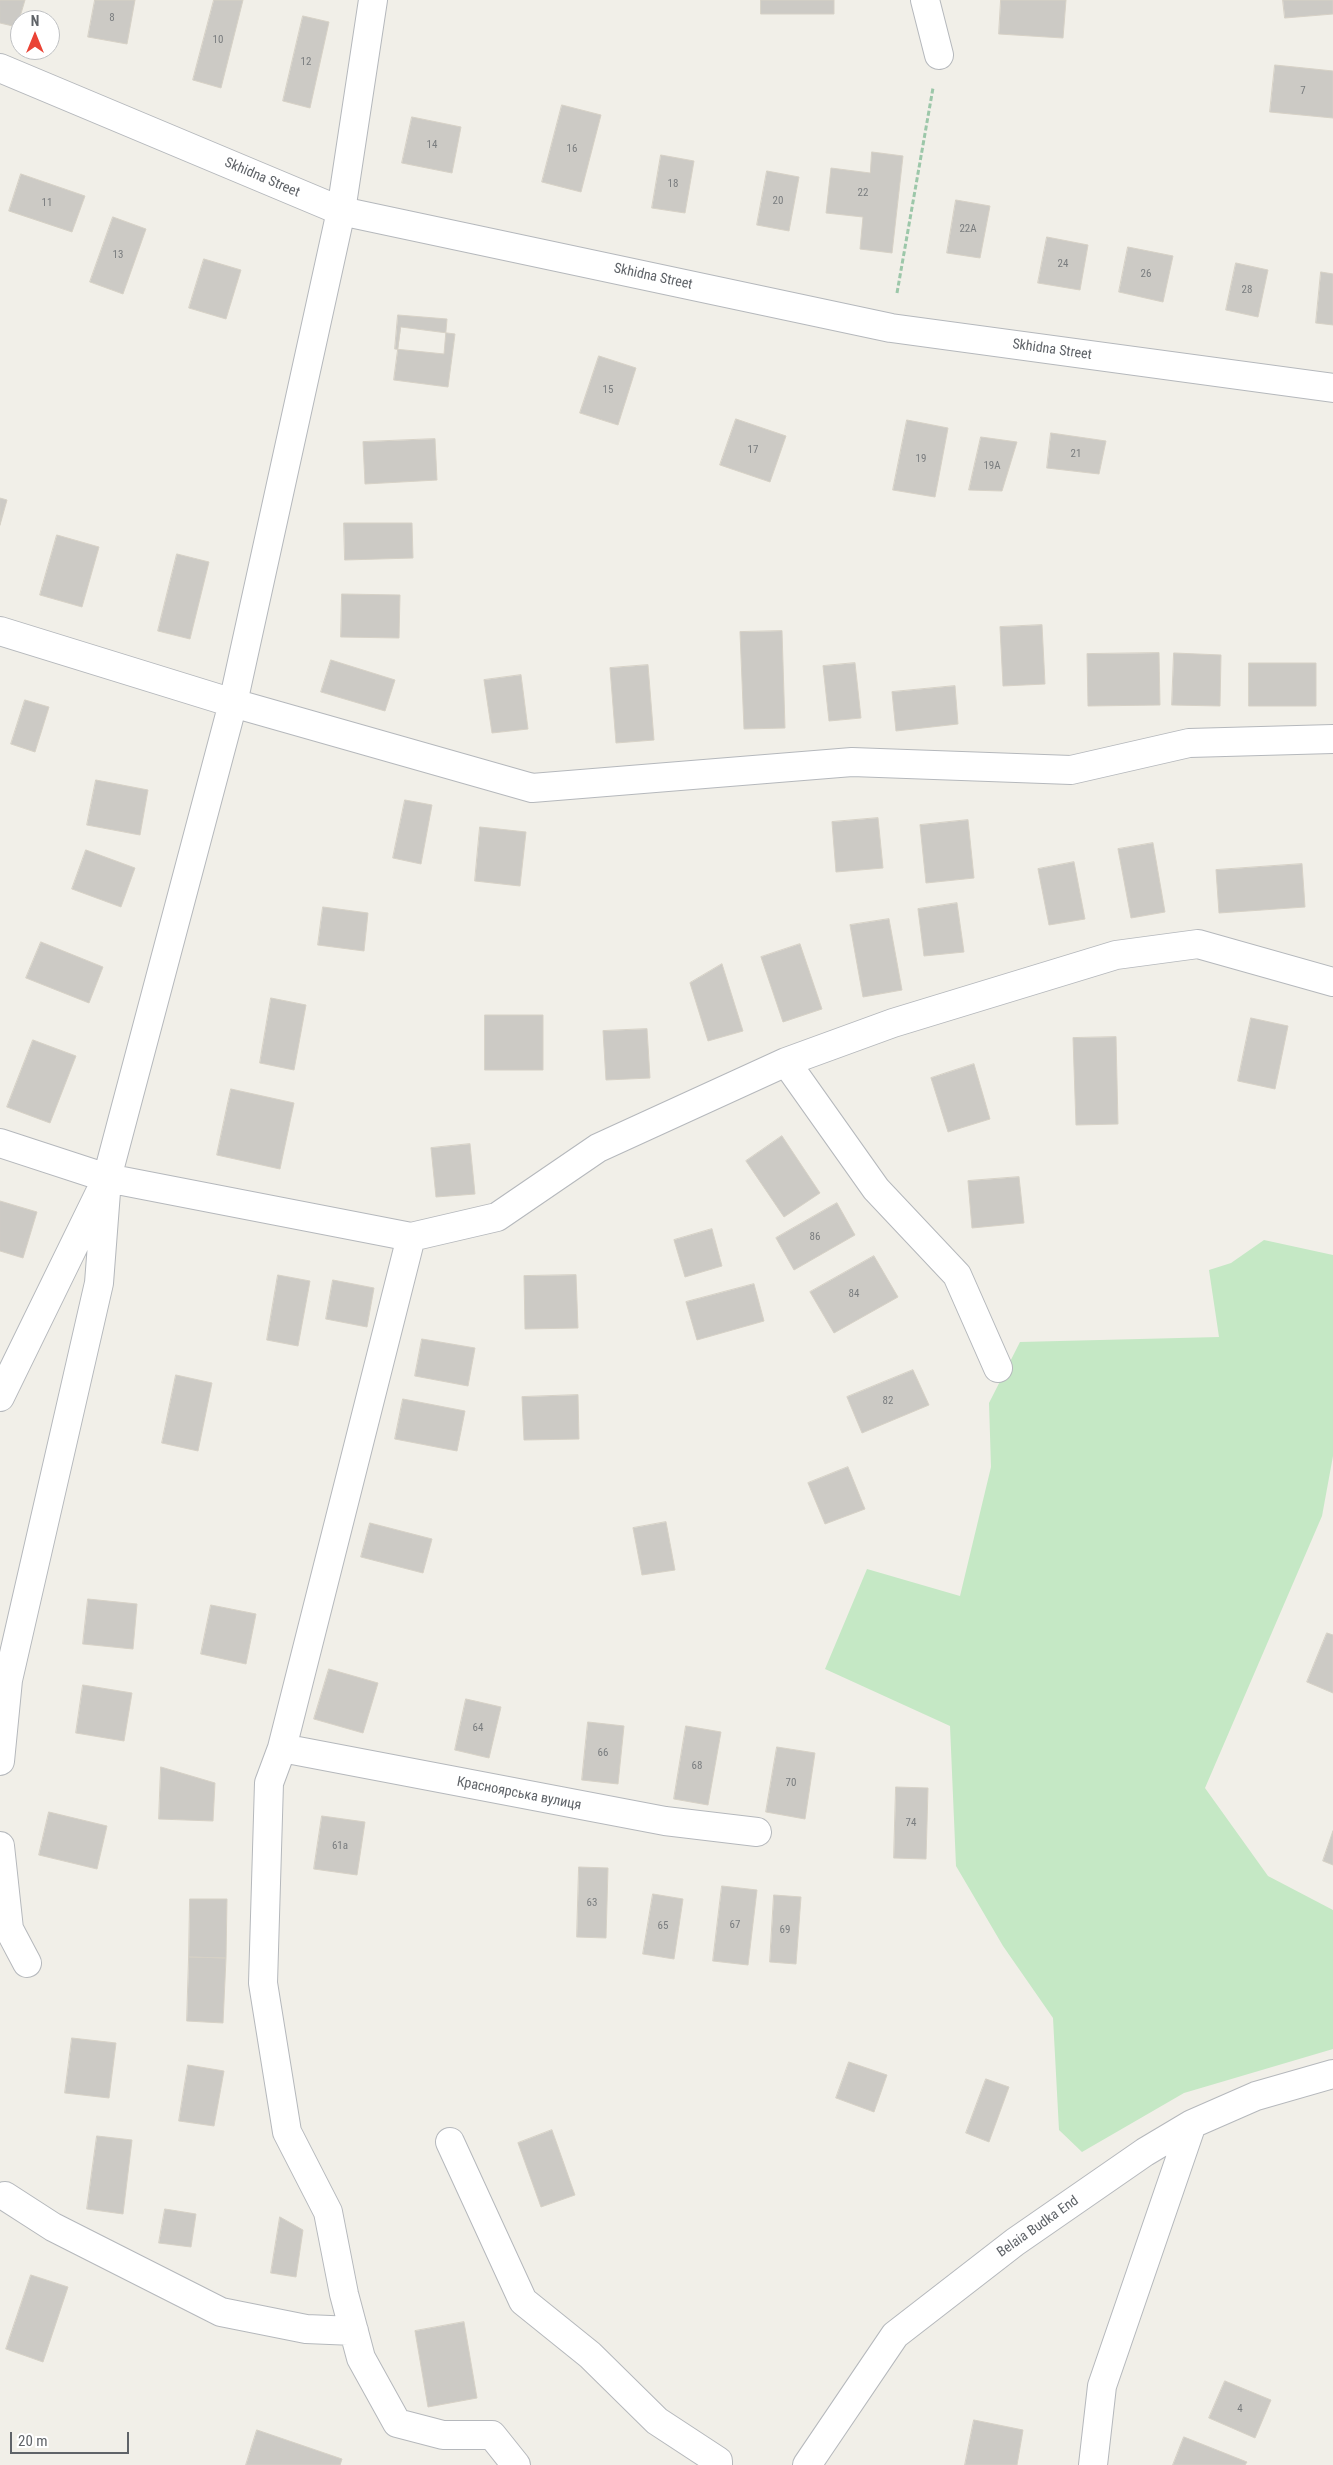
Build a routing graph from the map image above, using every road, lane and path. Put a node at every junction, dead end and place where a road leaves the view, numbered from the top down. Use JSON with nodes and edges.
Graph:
{"nodes":[{"id":1,"x":373,"y":0,"type":"edge"},
{"id":2,"x":925,"y":0,"type":"edge"},
{"id":3,"x":939,"y":55,"type":"joint"},
{"id":4,"x":0,"y":68,"type":"edge"},
{"id":5,"x":341,"y":211,"type":"junction"},
{"id":6,"x":891,"y":328,"type":"junction"},
{"id":7,"x":1333,"y":388,"type":"edge"},
{"id":8,"x":0,"y":631,"type":"edge"},
{"id":9,"x":233,"y":703,"type":"junction"},
{"id":10,"x":1333,"y":739,"type":"edge"},
{"id":11,"x":1333,"y":982,"type":"edge"},
{"id":12,"x":786,"y":1062,"type":"junction"},
{"id":13,"x":0,"y":1143,"type":"edge"},
{"id":14,"x":107,"y":1178,"type":"junction"},
{"id":15,"x":411,"y":1237,"type":"junction"},
{"id":16,"x":998,"y":1368,"type":"dead end"},
{"id":17,"x":0,"y":1397,"type":"edge"},
{"id":18,"x":8,"y":1644,"type":"edge"},
{"id":19,"x":282,"y":1748,"type":"junction"},
{"id":20,"x":0,"y":1761,"type":"edge"},
{"id":21,"x":757,"y":1832,"type":"dead end"},
{"id":22,"x":0,"y":1846,"type":"edge"},
{"id":23,"x":27,"y":1963,"type":"dead end"},
{"id":24,"x":1333,"y":2074,"type":"edge"},
{"id":25,"x":1192,"y":2124,"type":"junction"},
{"id":26,"x":450,"y":2142,"type":"dead end"},
{"id":27,"x":5,"y":2196,"type":"dead end"},
{"id":28,"x":354,"y":2331,"type":"junction"},
{"id":29,"x":516,"y":2465,"type":"edge"},
{"id":30,"x":718,"y":2465,"type":"edge"},
{"id":31,"x":807,"y":2465,"type":"edge"},
{"id":32,"x":1093,"y":2465,"type":"edge"}],
"edges":[{"from":1,"to":5,"type":"street"},
{"from":2,"to":3,"type":"street"},
{"from":3,"to":6,"type":"path"},
{"from":4,"to":5,"type":"street","name":"Skhidna Street"},
{"from":5,"to":6,"type":"street","name":"Skhidna Street"},
{"from":5,"to":9,"type":"street"},
{"from":6,"to":7,"type":"street","name":"Skhidna Street"},
{"from":8,"to":9,"type":"street"},
{"from":9,"to":10,"type":"street"},
{"from":9,"to":14,"type":"street"},
{"from":11,"to":12,"type":"street"},
{"from":12,"to":15,"type":"street"},
{"from":12,"to":16,"type":"street"},
{"from":13,"to":14,"type":"street"},
{"from":14,"to":15,"type":"street"},
{"from":14,"to":17,"type":"street"},
{"from":14,"to":18,"type":"street"},
{"from":15,"to":19,"type":"street"},
{"from":18,"to":20,"type":"street"},
{"from":19,"to":21,"type":"street","name":"Красноярська вулиця"},
{"from":19,"to":28,"type":"street"},
{"from":22,"to":23,"type":"street"},
{"from":24,"to":25,"type":"street","name":"Belaia Budka End"},
{"from":25,"to":31,"type":"street","name":"Belaia Budka End"},
{"from":25,"to":32,"type":"street"},
{"from":26,"to":30,"type":"street"},
{"from":27,"to":28,"type":"street"},
{"from":28,"to":29,"type":"street"}]}
